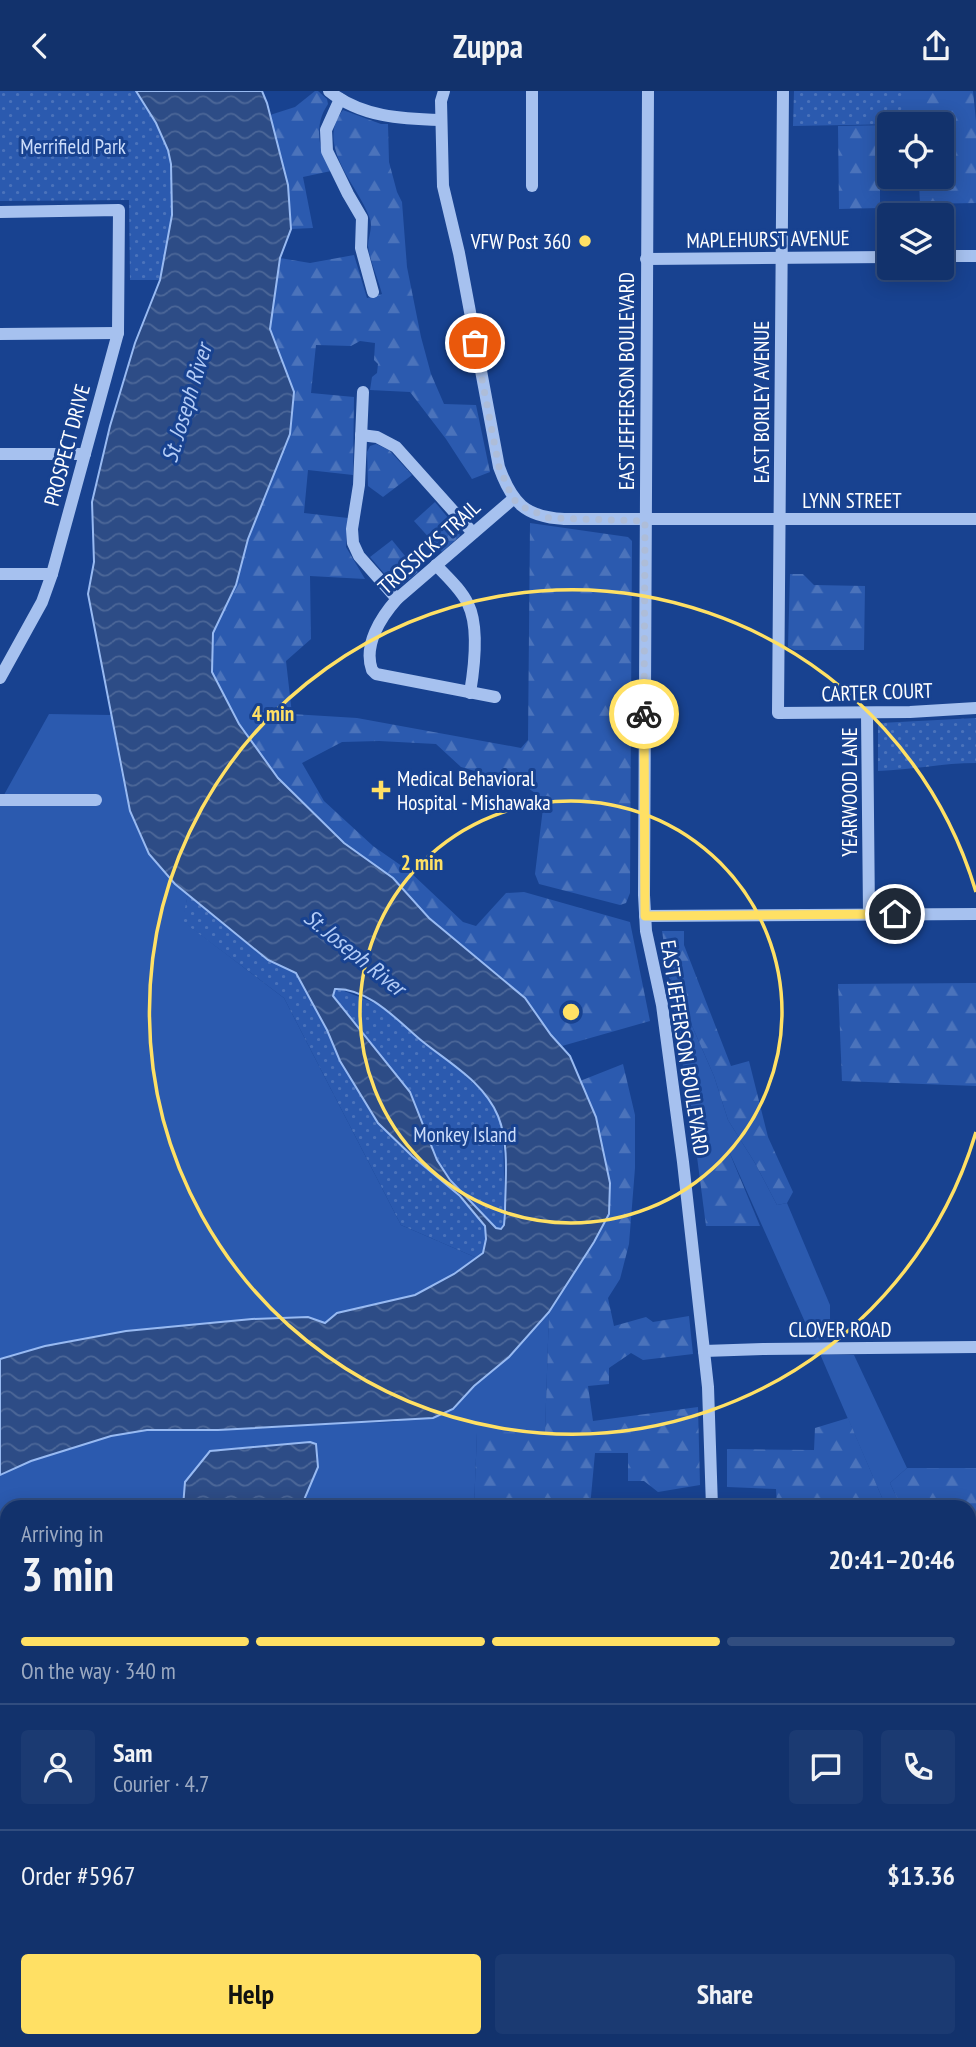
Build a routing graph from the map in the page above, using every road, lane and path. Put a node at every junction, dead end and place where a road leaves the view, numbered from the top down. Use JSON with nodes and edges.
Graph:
{"nodes":[{"id":1,"x":444,"y":91,"type":"edge"},
{"id":2,"x":532,"y":91,"type":"edge"},
{"id":3,"x":648,"y":91,"type":"edge"},
{"id":4,"x":783,"y":91,"type":"edge"},
{"id":5,"x":335,"y":95,"type":"edge"},
{"id":6,"x":441,"y":120,"type":"junction"},
{"id":7,"x":532,"y":186,"type":"dead end"},
{"id":8,"x":0,"y":212,"type":"edge"},
{"id":9,"x":954,"y":256,"type":"edge"},
{"id":10,"x":976,"y":256,"type":"edge"},
{"id":11,"x":877,"y":257,"type":"edge"},
{"id":12,"x":782,"y":258,"type":"junction"},
{"id":13,"x":646,"y":259,"type":"junction"},
{"id":14,"x":373,"y":292,"type":"dead end"},
{"id":15,"x":118,"y":333,"type":"junction"},
{"id":16,"x":0,"y":334,"type":"edge"},
{"id":17,"x":363,"y":392,"type":"dead end"},
{"id":18,"x":361,"y":435,"type":"junction"},
{"id":19,"x":0,"y":454,"type":"edge"},
{"id":20,"x":85,"y":454,"type":"junction"},
{"id":21,"x":513,"y":499,"type":"junction"},
{"id":22,"x":780,"y":519,"type":"junction"},
{"id":23,"x":976,"y":519,"type":"edge"},
{"id":24,"x":645,"y":521,"type":"junction"},
{"id":25,"x":473,"y":533,"type":"junction"},
{"id":26,"x":436,"y":565,"type":"junction"},
{"id":27,"x":0,"y":574,"type":"edge"},
{"id":28,"x":52,"y":574,"type":"junction"},
{"id":29,"x":397,"y":599,"type":"junction"},
{"id":30,"x":0,"y":678,"type":"edge"},
{"id":31,"x":470,"y":692,"type":"junction"},
{"id":32,"x":495,"y":697,"type":"dead end"},
{"id":33,"x":976,"y":708,"type":"edge"},
{"id":34,"x":778,"y":713,"type":"joint"},
{"id":35,"x":867,"y":713,"type":"junction"},
{"id":36,"x":0,"y":800,"type":"edge"},
{"id":37,"x":96,"y":800,"type":"dead end"},
{"id":38,"x":869,"y":914,"type":"junction"},
{"id":39,"x":976,"y":914,"type":"edge"},
{"id":40,"x":645,"y":916,"type":"junction"},
{"id":41,"x":976,"y":1347,"type":"edge"},
{"id":42,"x":704,"y":1351,"type":"junction"},
{"id":43,"x":712,"y":1500,"type":"edge"}],
"edges":[{"from":1,"to":6,"type":"street"},
{"from":2,"to":7,"type":"street"},
{"from":3,"to":13,"type":"street","name":"EAST JEFFERSON BOULEVARD"},
{"from":4,"to":12,"type":"street","name":"EAST BORLEY AVENUE"},
{"from":5,"to":6,"type":"street"},
{"from":5,"to":14,"type":"street"},
{"from":6,"to":21,"type":"street"},
{"from":8,"to":15,"type":"street","name":"PROSPECT DRIVE"},
{"from":9,"to":10,"type":"street"},
{"from":11,"to":12,"type":"street","name":"MAPLEHURST AVENUE"},
{"from":12,"to":13,"type":"street","name":"MAPLEHURST AVENUE"},
{"from":12,"to":22,"type":"street","name":"EAST BORLEY AVENUE"},
{"from":13,"to":24,"type":"street","name":"EAST JEFFERSON BOULEVARD"},
{"from":15,"to":16,"type":"street"},
{"from":15,"to":20,"type":"street","name":"PROSPECT DRIVE"},
{"from":17,"to":18,"type":"street"},
{"from":18,"to":25,"type":"street"},
{"from":18,"to":29,"type":"street"},
{"from":19,"to":20,"type":"street"},
{"from":20,"to":28,"type":"street","name":"PROSPECT DRIVE"},
{"from":21,"to":24,"type":"street","name":"LYNN STREET"},
{"from":21,"to":25,"type":"street","name":"TROSSICKS TRAIL"},
{"from":22,"to":23,"type":"street","name":"LYNN STREET"},
{"from":22,"to":24,"type":"street","name":"LYNN STREET"},
{"from":22,"to":34,"type":"street","name":"EAST BORLEY AVENUE"},
{"from":24,"to":40,"type":"street","name":"EAST JEFFERSON BOULEVARD"},
{"from":25,"to":26,"type":"street","name":"TROSSICKS TRAIL"},
{"from":26,"to":29,"type":"street","name":"TROSSICKS TRAIL"},
{"from":26,"to":31,"type":"street"},
{"from":27,"to":28,"type":"street"},
{"from":28,"to":30,"type":"street","name":"PROSPECT DRIVE"},
{"from":29,"to":31,"type":"street","name":"TROSSICKS TRAIL"},
{"from":31,"to":32,"type":"street"},
{"from":33,"to":35,"type":"street","name":"CARTER COURT"},
{"from":34,"to":35,"type":"street","name":"CARTER COURT"},
{"from":35,"to":38,"type":"street","name":"YEARWOOD LANE"},
{"from":36,"to":37,"type":"street"},
{"from":38,"to":39,"type":"street"},
{"from":38,"to":40,"type":"street"},
{"from":40,"to":42,"type":"street","name":"EAST JEFFERSON BOULEVARD"},
{"from":41,"to":42,"type":"street","name":"CLOVER ROAD"},
{"from":42,"to":43,"type":"street","name":"EAST JEFFERSON BOULEVARD"}]}
